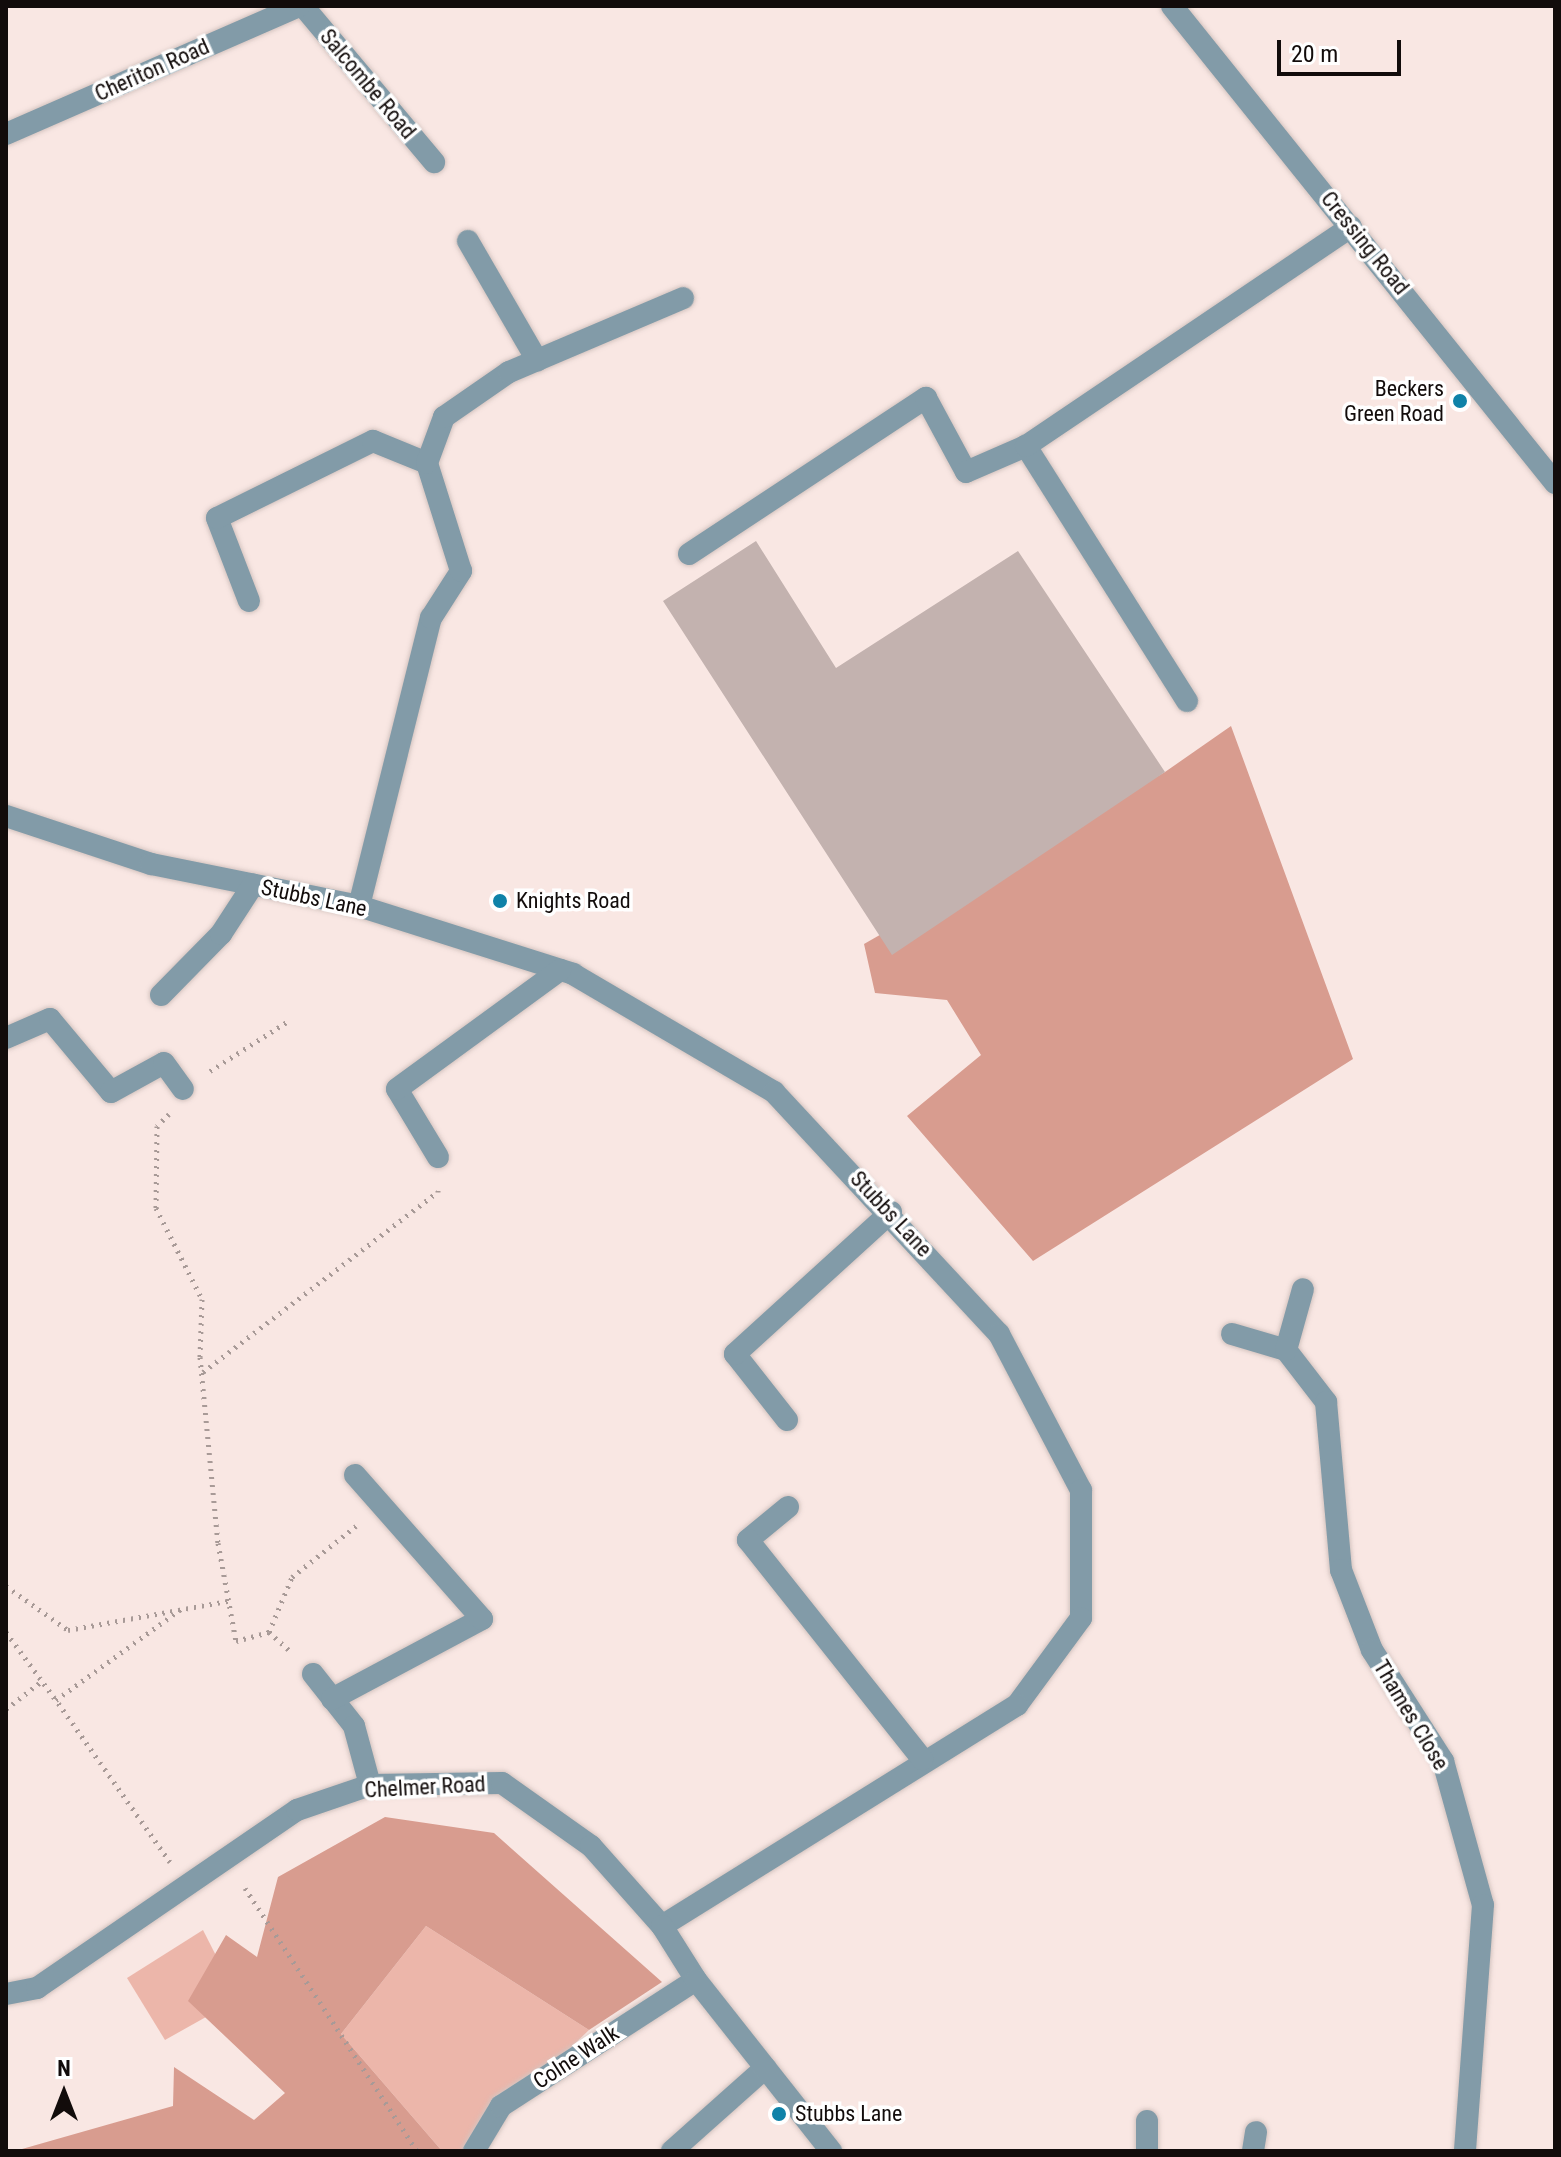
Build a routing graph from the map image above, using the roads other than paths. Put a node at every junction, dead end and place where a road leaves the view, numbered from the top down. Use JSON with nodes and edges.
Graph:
{"nodes":[{"id":1,"x":301,"y":6,"type":"edge"},
{"id":2,"x":1172,"y":6,"type":"edge"},
{"id":3,"x":6,"y":134,"type":"edge"},
{"id":4,"x":434,"y":162,"type":"dead end"},
{"id":5,"x":1351,"y":227,"type":"junction"},
{"id":6,"x":468,"y":241,"type":"dead end"},
{"id":7,"x":683,"y":298,"type":"dead end"},
{"id":8,"x":537,"y":360,"type":"junction"},
{"id":9,"x":1026,"y":446,"type":"junction"},
{"id":10,"x":427,"y":463,"type":"junction"},
{"id":11,"x":1554,"y":479,"type":"edge"},
{"id":12,"x":689,"y":554,"type":"dead end"},
{"id":13,"x":249,"y":601,"type":"dead end"},
{"id":14,"x":1187,"y":701,"type":"dead end"},
{"id":15,"x":6,"y":816,"type":"edge"},
{"id":16,"x":253,"y":885,"type":"junction"},
{"id":17,"x":359,"y":906,"type":"junction"},
{"id":18,"x":560,"y":970,"type":"junction"},
{"id":19,"x":161,"y":995,"type":"dead end"},
{"id":20,"x":6,"y":1038,"type":"edge"},
{"id":21,"x":183,"y":1089,"type":"road end"},
{"id":22,"x":438,"y":1157,"type":"road end"},
{"id":23,"x":891,"y":1212,"type":"junction"},
{"id":24,"x":1303,"y":1289,"type":"dead end"},
{"id":25,"x":1232,"y":1334,"type":"dead end"},
{"id":26,"x":1286,"y":1350,"type":"junction"},
{"id":27,"x":787,"y":1420,"type":"dead end"},
{"id":28,"x":355,"y":1475,"type":"dead end"},
{"id":29,"x":788,"y":1507,"type":"dead end"},
{"id":30,"x":313,"y":1674,"type":"road end"},
{"id":31,"x":332,"y":1699,"type":"junction"},
{"id":32,"x":922,"y":1759,"type":"junction"},
{"id":33,"x":370,"y":1785,"type":"junction"},
{"id":34,"x":662,"y":1926,"type":"junction"},
{"id":35,"x":696,"y":1980,"type":"junction"},
{"id":36,"x":6,"y":1994,"type":"edge"},
{"id":37,"x":765,"y":2068,"type":"junction"},
{"id":38,"x":1147,"y":2121,"type":"dead end"},
{"id":39,"x":474,"y":2151,"type":"edge"},
{"id":40,"x":672,"y":2151,"type":"edge"},
{"id":41,"x":831,"y":2151,"type":"edge"},
{"id":42,"x":1147,"y":2151,"type":"edge"},
{"id":43,"x":1465,"y":2151,"type":"edge"}],
"edges":[{"from":1,"to":3,"type":"street","name":"Cheriton Road"},
{"from":1,"to":4,"type":"street","name":"Salcombe Road"},
{"from":2,"to":5,"type":"street","name":"Cressing Road"},
{"from":5,"to":9,"type":"street"},
{"from":5,"to":11,"type":"street","name":"Cressing Road"},
{"from":6,"to":8,"type":"street"},
{"from":7,"to":8,"type":"street"},
{"from":8,"to":10,"type":"street"},
{"from":9,"to":12,"type":"street"},
{"from":9,"to":14,"type":"street"},
{"from":10,"to":13,"type":"street"},
{"from":10,"to":17,"type":"street"},
{"from":15,"to":16,"type":"street","name":"Stubbs Lane"},
{"from":16,"to":17,"type":"street","name":"Stubbs Lane"},
{"from":16,"to":19,"type":"street"},
{"from":17,"to":18,"type":"street","name":"Stubbs Lane"},
{"from":18,"to":22,"type":"street"},
{"from":18,"to":23,"type":"street","name":"Stubbs Lane"},
{"from":20,"to":21,"type":"street"},
{"from":23,"to":27,"type":"street"},
{"from":23,"to":32,"type":"street","name":"Stubbs Lane"},
{"from":24,"to":26,"type":"street"},
{"from":25,"to":26,"type":"street"},
{"from":26,"to":43,"type":"street","name":"Thames Close"},
{"from":28,"to":31,"type":"street"},
{"from":29,"to":32,"type":"street"},
{"from":30,"to":31,"type":"street"},
{"from":31,"to":33,"type":"street"},
{"from":32,"to":34,"type":"street","name":"Stubbs Lane"},
{"from":33,"to":34,"type":"street","name":"Chelmer Road"},
{"from":33,"to":36,"type":"street","name":"Chelmer Road"},
{"from":34,"to":35,"type":"street","name":"Chelmer Road"},
{"from":35,"to":37,"type":"street","name":"Chelmer Road"},
{"from":35,"to":39,"type":"street","name":"Colne Walk"},
{"from":37,"to":40,"type":"street"},
{"from":37,"to":41,"type":"street","name":"Chelmer Road"},
{"from":38,"to":42,"type":"street"}]}
